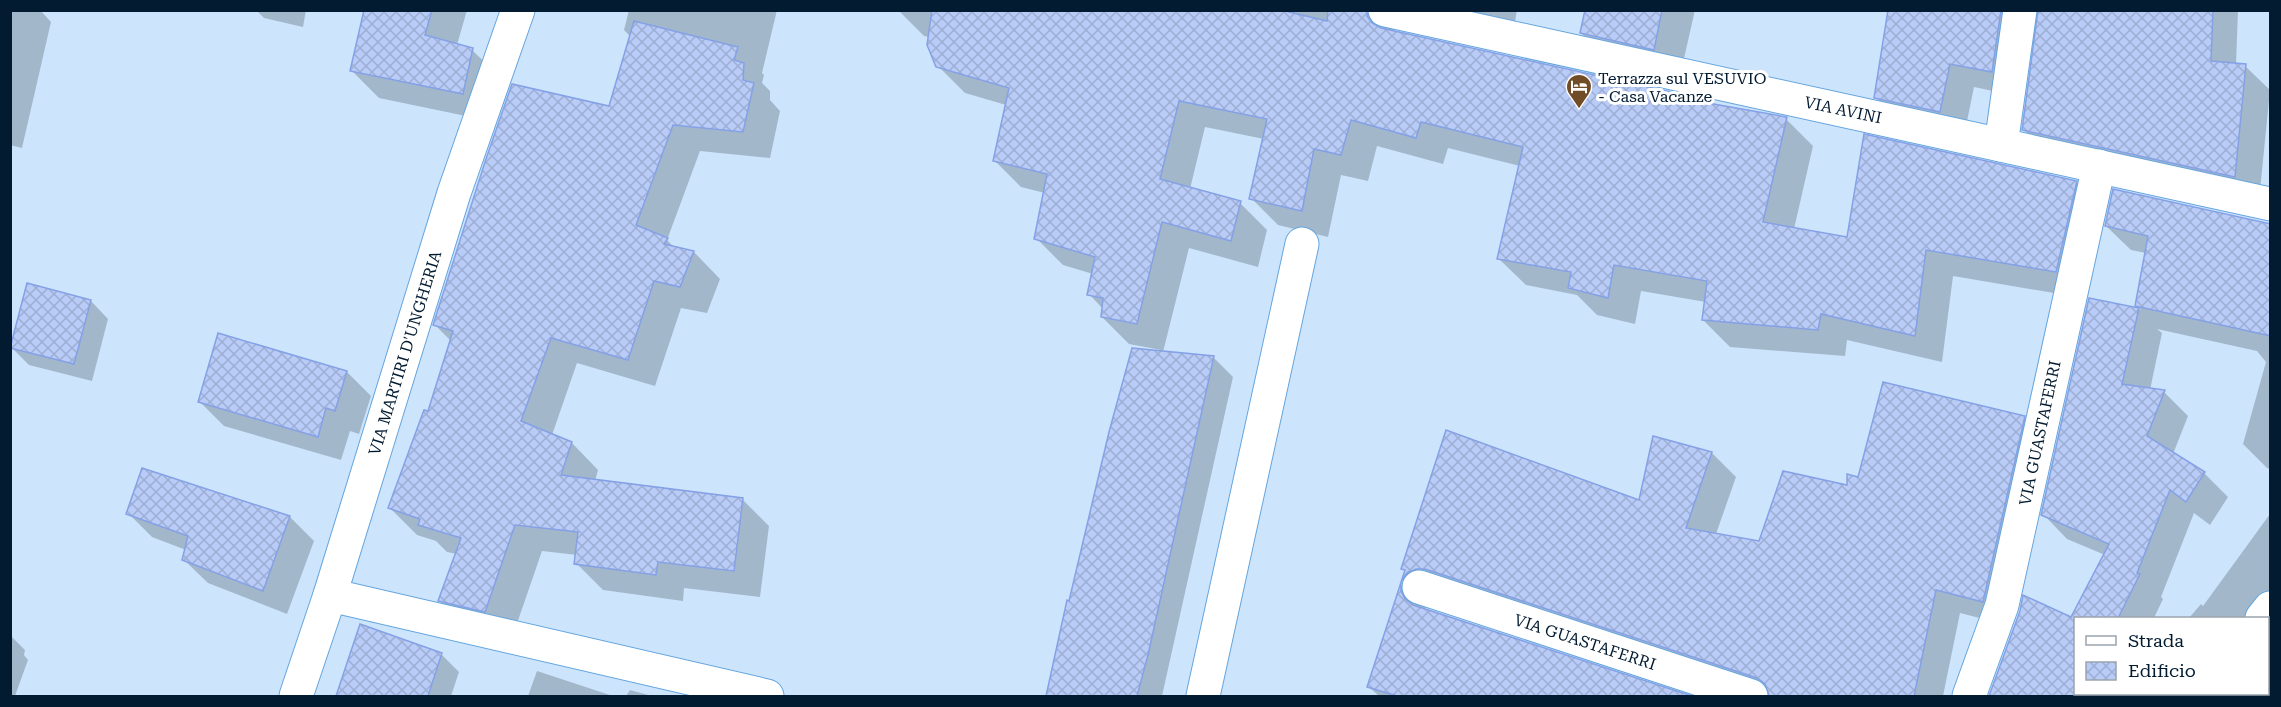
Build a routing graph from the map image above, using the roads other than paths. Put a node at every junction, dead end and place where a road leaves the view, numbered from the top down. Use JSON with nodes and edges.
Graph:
{"nodes":[{"id":1,"x":518,"y":10,"type":"edge"},
{"id":2,"x":2020,"y":10,"type":"edge"},
{"id":3,"x":1405,"y":13,"type":"edge"},
{"id":4,"x":2001,"y":145,"type":"junction"},
{"id":5,"x":2099,"y":166,"type":"junction"},
{"id":6,"x":2271,"y":204,"type":"edge"},
{"id":7,"x":1302,"y":244,"type":"dead end"},
{"id":8,"x":1419,"y":587,"type":"dead end"},
{"id":9,"x":330,"y":595,"type":"junction"},
{"id":10,"x":296,"y":696,"type":"edge"},
{"id":11,"x":767,"y":696,"type":"edge"},
{"id":12,"x":1203,"y":696,"type":"edge"},
{"id":13,"x":1751,"y":696,"type":"edge"},
{"id":14,"x":1969,"y":696,"type":"edge"}],
"edges":[{"from":1,"to":9,"type":"street","name":"VIA MARTIRI D'UNGHERIA"},
{"from":2,"to":4,"type":"street"},
{"from":3,"to":4,"type":"street","name":"VIA AVINI"},
{"from":4,"to":5,"type":"street","name":"VIA AVINI"},
{"from":5,"to":6,"type":"street","name":"VIA AVINI"},
{"from":5,"to":14,"type":"street","name":"VIA GUASTAFERRI"},
{"from":7,"to":12,"type":"street"},
{"from":8,"to":13,"type":"street","name":"VIA GUASTAFERRI"},
{"from":9,"to":10,"type":"street","name":"VIA MARTIRI D'UNGHERIA"},
{"from":9,"to":11,"type":"street"}]}
